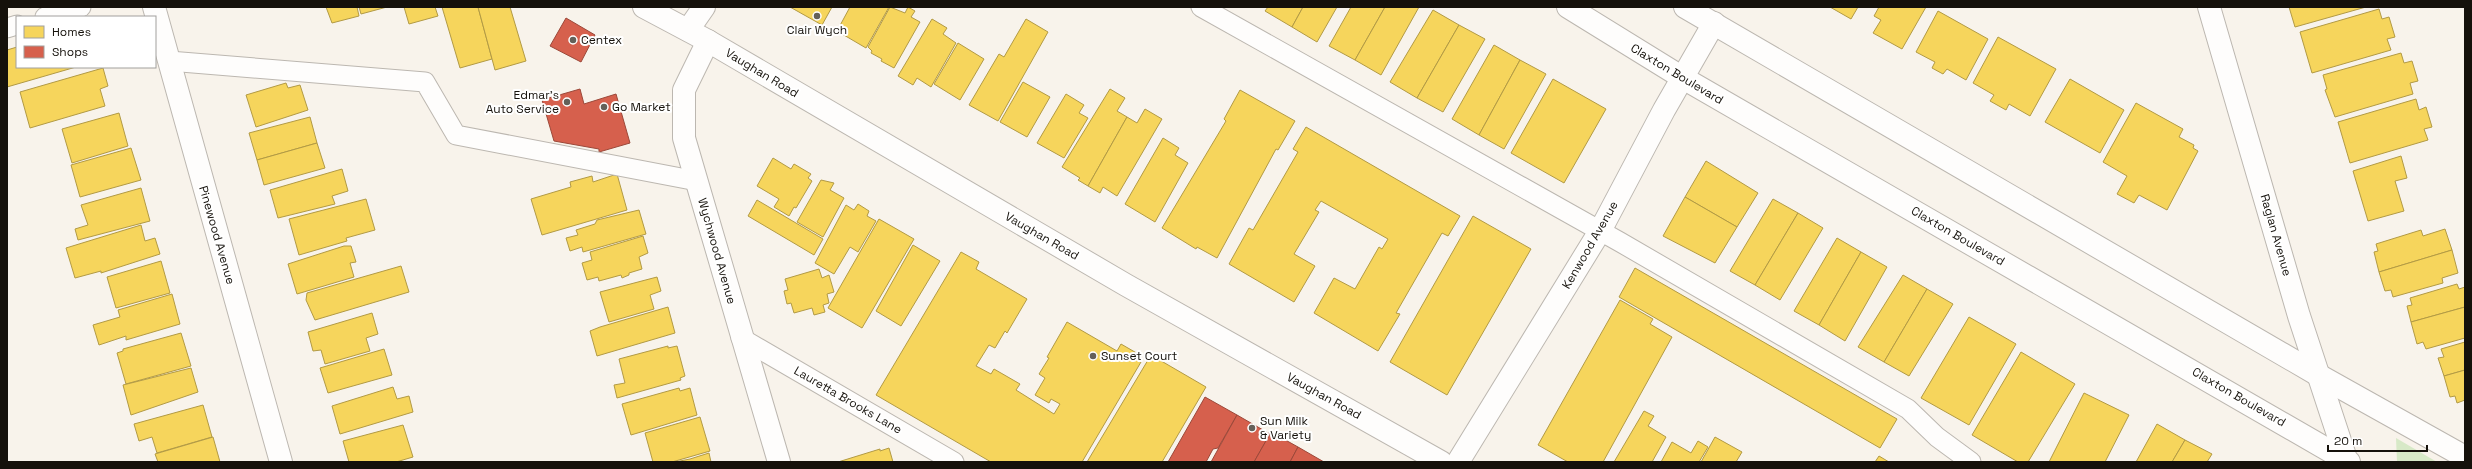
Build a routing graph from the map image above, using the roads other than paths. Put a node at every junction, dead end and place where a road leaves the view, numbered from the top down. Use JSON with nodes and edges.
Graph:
{"nodes":[{"id":1,"x":81,"y":7,"type":"edge"},
{"id":2,"x":154,"y":7,"type":"edge"},
{"id":3,"x":644,"y":7,"type":"edge"},
{"id":4,"x":704,"y":7,"type":"edge"},
{"id":5,"x":1201,"y":7,"type":"edge"},
{"id":6,"x":1568,"y":7,"type":"edge"},
{"id":7,"x":1685,"y":7,"type":"edge"},
{"id":8,"x":2209,"y":7,"type":"edge"},
{"id":9,"x":49,"y":16,"type":"edge"},
{"id":10,"x":1714,"y":23,"type":"junction"},
{"id":11,"x":688,"y":30,"type":"junction"},
{"id":12,"x":708,"y":41,"type":"junction"},
{"id":13,"x":169,"y":61,"type":"junction"},
{"id":14,"x":1683,"y":78,"type":"junction"},
{"id":15,"x":697,"y":181,"type":"junction"},
{"id":16,"x":1600,"y":231,"type":"junction"},
{"id":17,"x":741,"y":338,"type":"junction"},
{"id":18,"x":2320,"y":376,"type":"junction"},
{"id":19,"x":2465,"y":457,"type":"edge"},
{"id":20,"x":281,"y":462,"type":"edge"},
{"id":21,"x":779,"y":462,"type":"edge"},
{"id":22,"x":954,"y":462,"type":"edge"},
{"id":23,"x":1441,"y":462,"type":"edge"},
{"id":24,"x":1458,"y":462,"type":"edge"},
{"id":25,"x":1971,"y":462,"type":"edge"},
{"id":26,"x":2348,"y":462,"type":"edge"}],
"edges":[{"from":1,"to":9,"type":"lane"},
{"from":2,"to":13,"type":"street","name":"Pinewood Avenue"},
{"from":3,"to":11,"type":"street","name":"Vaughan Road"},
{"from":4,"to":11,"type":"street"},
{"from":5,"to":16,"type":"lane"},
{"from":6,"to":14,"type":"street","name":"Claxton Boulevard"},
{"from":7,"to":10,"type":"street"},
{"from":8,"to":18,"type":"street","name":"Raglan Avenue"},
{"from":10,"to":14,"type":"street","name":"Kenwood Avenue"},
{"from":10,"to":18,"type":"street"},
{"from":11,"to":12,"type":"street","name":"Vaughan Road"},
{"from":12,"to":15,"type":"street","name":"Wychwood Avenue"},
{"from":12,"to":23,"type":"street","name":"Vaughan Road"},
{"from":13,"to":15,"type":"lane"},
{"from":13,"to":20,"type":"street","name":"Pinewood Avenue"},
{"from":14,"to":16,"type":"street","name":"Kenwood Avenue"},
{"from":14,"to":26,"type":"street","name":"Claxton Boulevard"},
{"from":15,"to":17,"type":"street","name":"Wychwood Avenue"},
{"from":16,"to":24,"type":"street","name":"Kenwood Avenue"},
{"from":16,"to":25,"type":"lane"},
{"from":17,"to":21,"type":"street","name":"Wychwood Avenue"},
{"from":17,"to":22,"type":"lane","name":"Lauretta Brooks Lane"},
{"from":18,"to":19,"type":"street"},
{"from":18,"to":26,"type":"street","name":"Raglan Avenue"}]}
